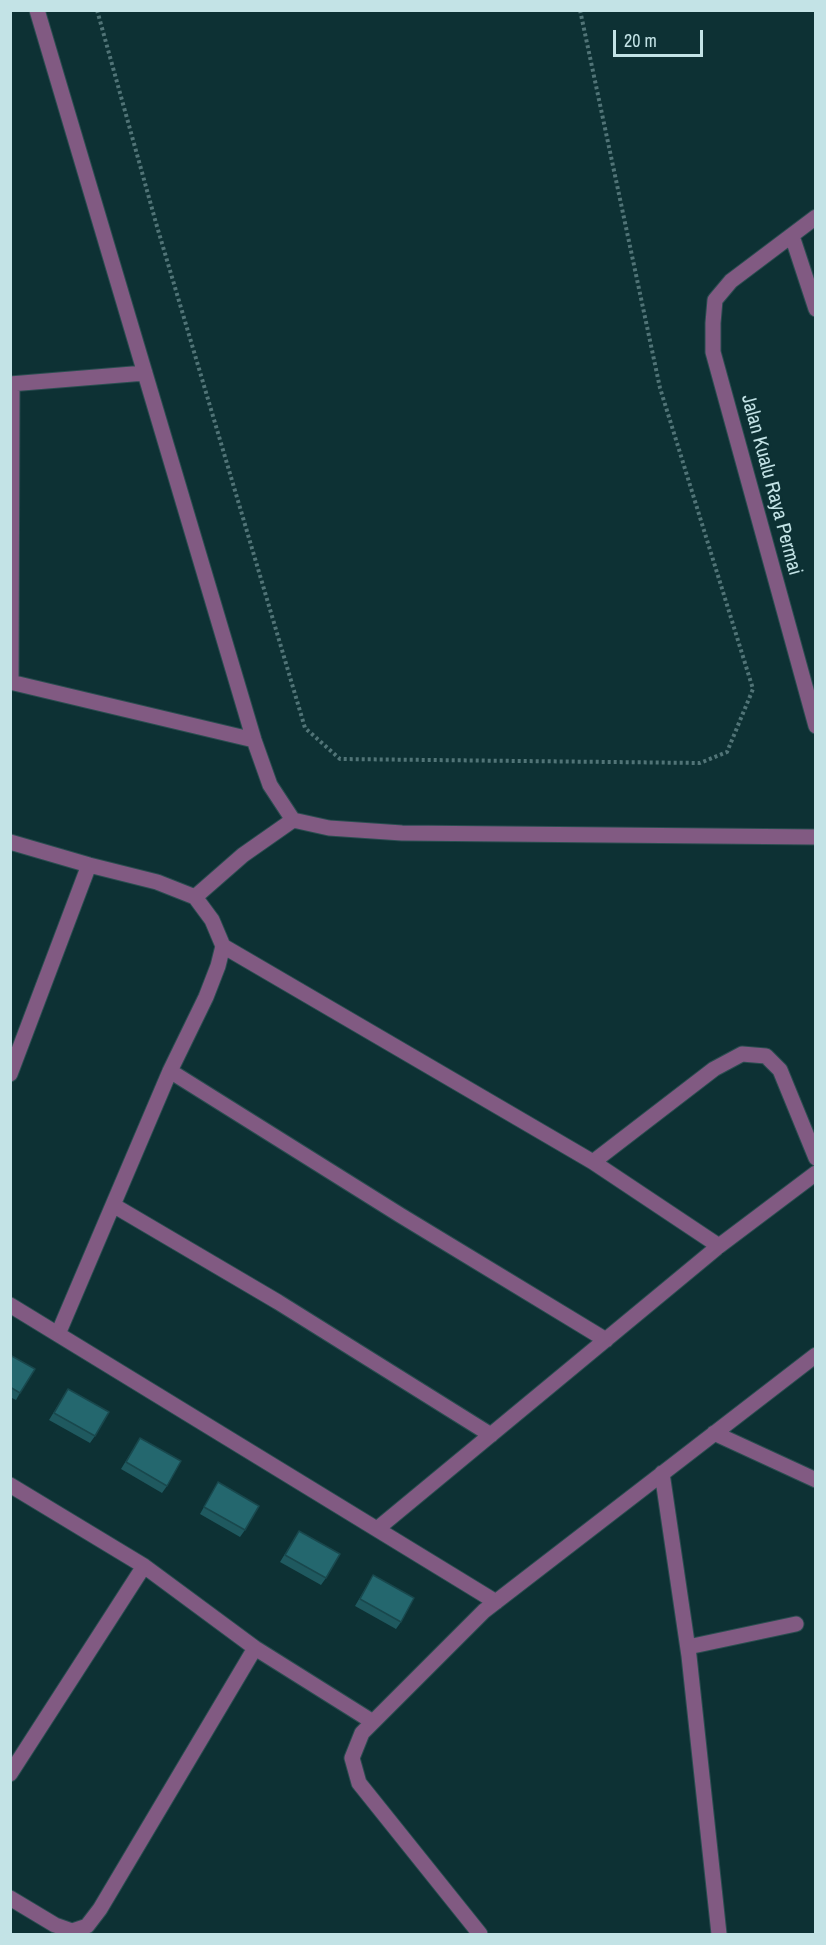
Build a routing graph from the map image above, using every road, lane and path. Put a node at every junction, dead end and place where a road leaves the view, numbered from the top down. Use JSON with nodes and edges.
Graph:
{"nodes":[{"id":1,"x":37,"y":10,"type":"edge"},
{"id":2,"x":97,"y":10,"type":"edge"},
{"id":3,"x":580,"y":10,"type":"edge"},
{"id":4,"x":816,"y":217,"type":"edge"},
{"id":5,"x":792,"y":236,"type":"junction"},
{"id":6,"x":816,"y":309,"type":"edge"},
{"id":7,"x":145,"y":373,"type":"junction"},
{"id":8,"x":11,"y":384,"type":"edge"},
{"id":9,"x":11,"y":682,"type":"edge"},
{"id":10,"x":815,"y":720,"type":"edge"},
{"id":11,"x":254,"y":740,"type":"junction"},
{"id":12,"x":293,"y":820,"type":"junction"},
{"id":13,"x":816,"y":837,"type":"edge"},
{"id":14,"x":10,"y":842,"type":"edge"},
{"id":15,"x":89,"y":865,"type":"junction"},
{"id":16,"x":195,"y":897,"type":"junction"},
{"id":17,"x":223,"y":946,"type":"junction"},
{"id":18,"x":170,"y":1071,"type":"junction"},
{"id":19,"x":10,"y":1074,"type":"edge"},
{"id":20,"x":816,"y":1158,"type":"edge"},
{"id":21,"x":593,"y":1162,"type":"junction"},
{"id":22,"x":816,"y":1173,"type":"edge"},
{"id":23,"x":113,"y":1204,"type":"junction"},
{"id":24,"x":719,"y":1246,"type":"junction"},
{"id":25,"x":10,"y":1305,"type":"edge"},
{"id":26,"x":58,"y":1334,"type":"junction"},
{"id":27,"x":606,"y":1340,"type":"junction"},
{"id":28,"x":816,"y":1354,"type":"edge"},
{"id":29,"x":714,"y":1433,"type":"junction"},
{"id":30,"x":491,"y":1435,"type":"junction"},
{"id":31,"x":662,"y":1473,"type":"junction"},
{"id":32,"x":816,"y":1480,"type":"edge"},
{"id":33,"x":12,"y":1491,"type":"edge"},
{"id":34,"x":377,"y":1529,"type":"junction"},
{"id":35,"x":144,"y":1566,"type":"junction"},
{"id":36,"x":496,"y":1602,"type":"junction"},
{"id":37,"x":796,"y":1624,"type":"dead end"},
{"id":38,"x":688,"y":1647,"type":"junction"},
{"id":39,"x":255,"y":1648,"type":"junction"},
{"id":40,"x":373,"y":1722,"type":"junction"},
{"id":41,"x":10,"y":1774,"type":"edge"},
{"id":42,"x":10,"y":1898,"type":"edge"},
{"id":43,"x":480,"y":1935,"type":"edge"},
{"id":44,"x":719,"y":1935,"type":"edge"}],
"edges":[{"from":1,"to":7,"type":"street"},
{"from":2,"to":3,"type":"path"},
{"from":4,"to":5,"type":"street","name":"Jalan Kualu Raya Permai"},
{"from":5,"to":6,"type":"street"},
{"from":5,"to":10,"type":"street","name":"Jalan Kualu Raya Permai"},
{"from":7,"to":8,"type":"street"},
{"from":7,"to":11,"type":"street"},
{"from":8,"to":9,"type":"street"},
{"from":9,"to":11,"type":"street"},
{"from":11,"to":12,"type":"street"},
{"from":12,"to":13,"type":"street"},
{"from":12,"to":16,"type":"street"},
{"from":14,"to":15,"type":"street"},
{"from":15,"to":16,"type":"street"},
{"from":15,"to":19,"type":"street"},
{"from":16,"to":17,"type":"street"},
{"from":17,"to":18,"type":"street"},
{"from":17,"to":21,"type":"street"},
{"from":18,"to":23,"type":"street"},
{"from":18,"to":27,"type":"street"},
{"from":20,"to":21,"type":"street"},
{"from":21,"to":24,"type":"street"},
{"from":22,"to":24,"type":"street"},
{"from":23,"to":26,"type":"street"},
{"from":23,"to":30,"type":"street"},
{"from":24,"to":27,"type":"street"},
{"from":25,"to":26,"type":"street"},
{"from":26,"to":34,"type":"street"},
{"from":27,"to":30,"type":"street"},
{"from":28,"to":29,"type":"street"},
{"from":29,"to":31,"type":"street"},
{"from":29,"to":32,"type":"street"},
{"from":30,"to":34,"type":"street"},
{"from":31,"to":36,"type":"street"},
{"from":31,"to":38,"type":"street"},
{"from":33,"to":35,"type":"street"},
{"from":34,"to":36,"type":"street"},
{"from":35,"to":39,"type":"street"},
{"from":35,"to":41,"type":"street"},
{"from":36,"to":40,"type":"street"},
{"from":37,"to":38,"type":"street"},
{"from":38,"to":44,"type":"street"},
{"from":39,"to":40,"type":"street"},
{"from":39,"to":42,"type":"street"},
{"from":40,"to":43,"type":"street"}]}
